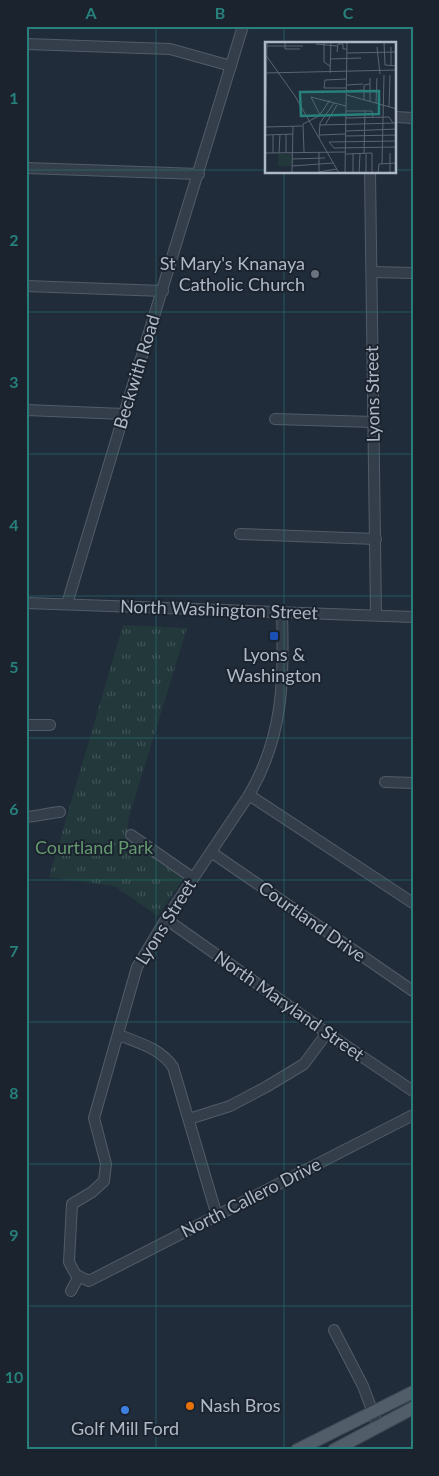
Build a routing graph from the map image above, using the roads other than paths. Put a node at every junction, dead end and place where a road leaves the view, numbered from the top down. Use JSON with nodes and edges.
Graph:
{"nodes":[{"id":1,"x":243,"y":26,"type":"edge"},
{"id":2,"x":26,"y":44,"type":"edge"},
{"id":3,"x":231,"y":66,"type":"junction"},
{"id":4,"x":396,"y":117,"type":"edge"},
{"id":5,"x":413,"y":118,"type":"edge"},
{"id":6,"x":26,"y":168,"type":"edge"},
{"id":7,"x":199,"y":174,"type":"junction"},
{"id":8,"x":370,"y":174,"type":"edge"},
{"id":9,"x":372,"y":272,"type":"junction"},
{"id":10,"x":413,"y":273,"type":"edge"},
{"id":11,"x":26,"y":286,"type":"edge"},
{"id":12,"x":162,"y":291,"type":"junction"},
{"id":13,"x":26,"y":410,"type":"edge"},
{"id":14,"x":124,"y":414,"type":"junction"},
{"id":15,"x":275,"y":419,"type":"dead end"},
{"id":16,"x":374,"y":422,"type":"junction"},
{"id":17,"x":240,"y":534,"type":"dead end"},
{"id":18,"x":376,"y":539,"type":"junction"},
{"id":19,"x":26,"y":603,"type":"edge"},
{"id":20,"x":67,"y":604,"type":"junction"},
{"id":21,"x":282,"y":612,"type":"junction"},
{"id":22,"x":376,"y":615,"type":"junction"},
{"id":23,"x":413,"y":617,"type":"edge"},
{"id":24,"x":26,"y":725,"type":"edge"},
{"id":25,"x":50,"y":725,"type":"dead end"},
{"id":26,"x":385,"y":782,"type":"dead end"},
{"id":27,"x":413,"y":783,"type":"edge"},
{"id":28,"x":249,"y":795,"type":"junction"},
{"id":29,"x":60,"y":812,"type":"dead end"},
{"id":30,"x":26,"y":816,"type":"edge"},
{"id":31,"x":131,"y":835,"type":"dead end"},
{"id":32,"x":211,"y":852,"type":"junction"},
{"id":33,"x":193,"y":878,"type":"junction"},
{"id":34,"x":413,"y":903,"type":"edge"},
{"id":35,"x":166,"y":919,"type":"junction"},
{"id":36,"x":413,"y":991,"type":"edge"},
{"id":37,"x":326,"y":1033,"type":"junction"},
{"id":38,"x":118,"y":1035,"type":"junction"},
{"id":39,"x":413,"y":1092,"type":"edge"},
{"id":40,"x":413,"y":1115,"type":"edge"},
{"id":41,"x":189,"y":1119,"type":"junction"},
{"id":42,"x":217,"y":1216,"type":"junction"},
{"id":43,"x":79,"y":1276,"type":"junction"},
{"id":44,"x":71,"y":1291,"type":"dead end"},
{"id":45,"x":334,"y":1330,"type":"dead end"},
{"id":46,"x":413,"y":1392,"type":"edge"},
{"id":47,"x":413,"y":1408,"type":"edge"},
{"id":48,"x":374,"y":1412,"type":"junction"},
{"id":49,"x":378,"y":1426,"type":"junction"},
{"id":50,"x":297,"y":1450,"type":"edge"},
{"id":51,"x":334,"y":1450,"type":"edge"}],
"edges":[{"from":1,"to":3,"type":"street","name":"Beckwith Road"},
{"from":2,"to":3,"type":"street"},
{"from":3,"to":7,"type":"street","name":"Beckwith Road"},
{"from":4,"to":5,"type":"street"},
{"from":6,"to":7,"type":"street"},
{"from":7,"to":12,"type":"street","name":"Beckwith Road"},
{"from":8,"to":9,"type":"street","name":"Lyons Street"},
{"from":9,"to":10,"type":"street"},
{"from":9,"to":16,"type":"street","name":"Lyons Street"},
{"from":11,"to":12,"type":"street"},
{"from":12,"to":14,"type":"street","name":"Beckwith Road"},
{"from":13,"to":14,"type":"street"},
{"from":14,"to":20,"type":"street","name":"Beckwith Road"},
{"from":15,"to":16,"type":"street"},
{"from":16,"to":18,"type":"street","name":"Lyons Street"},
{"from":17,"to":18,"type":"street"},
{"from":18,"to":22,"type":"street","name":"Lyons Street"},
{"from":19,"to":20,"type":"street","name":"North Washington Street"},
{"from":20,"to":21,"type":"street","name":"North Washington Street"},
{"from":21,"to":22,"type":"street","name":"North Washington Street"},
{"from":21,"to":28,"type":"street","name":"Lyons Street"},
{"from":22,"to":23,"type":"street","name":"North Washington Street"},
{"from":24,"to":25,"type":"street"},
{"from":26,"to":27,"type":"street"},
{"from":28,"to":32,"type":"street","name":"Lyons Street"},
{"from":28,"to":34,"type":"street"},
{"from":29,"to":30,"type":"street"},
{"from":31,"to":33,"type":"street"},
{"from":32,"to":33,"type":"street","name":"Lyons Street"},
{"from":32,"to":36,"type":"street","name":"Courtland Drive"},
{"from":33,"to":35,"type":"street","name":"Lyons Street"},
{"from":35,"to":37,"type":"street","name":"North Maryland Street"},
{"from":35,"to":38,"type":"street","name":"Lyons Street"},
{"from":37,"to":39,"type":"street","name":"North Maryland Street"},
{"from":37,"to":41,"type":"street"},
{"from":38,"to":41,"type":"street"},
{"from":38,"to":43,"type":"street","name":"Lyons Street"},
{"from":40,"to":42,"type":"street","name":"North Callero Drive"},
{"from":41,"to":42,"type":"street"},
{"from":42,"to":43,"type":"street","name":"North Callero Drive"},
{"from":43,"to":44,"type":"street"},
{"from":45,"to":48,"type":"street"},
{"from":46,"to":48,"type":"main road"},
{"from":47,"to":49,"type":"main road"},
{"from":48,"to":49,"type":"street"},
{"from":48,"to":50,"type":"main road"},
{"from":49,"to":51,"type":"main road"}]}
